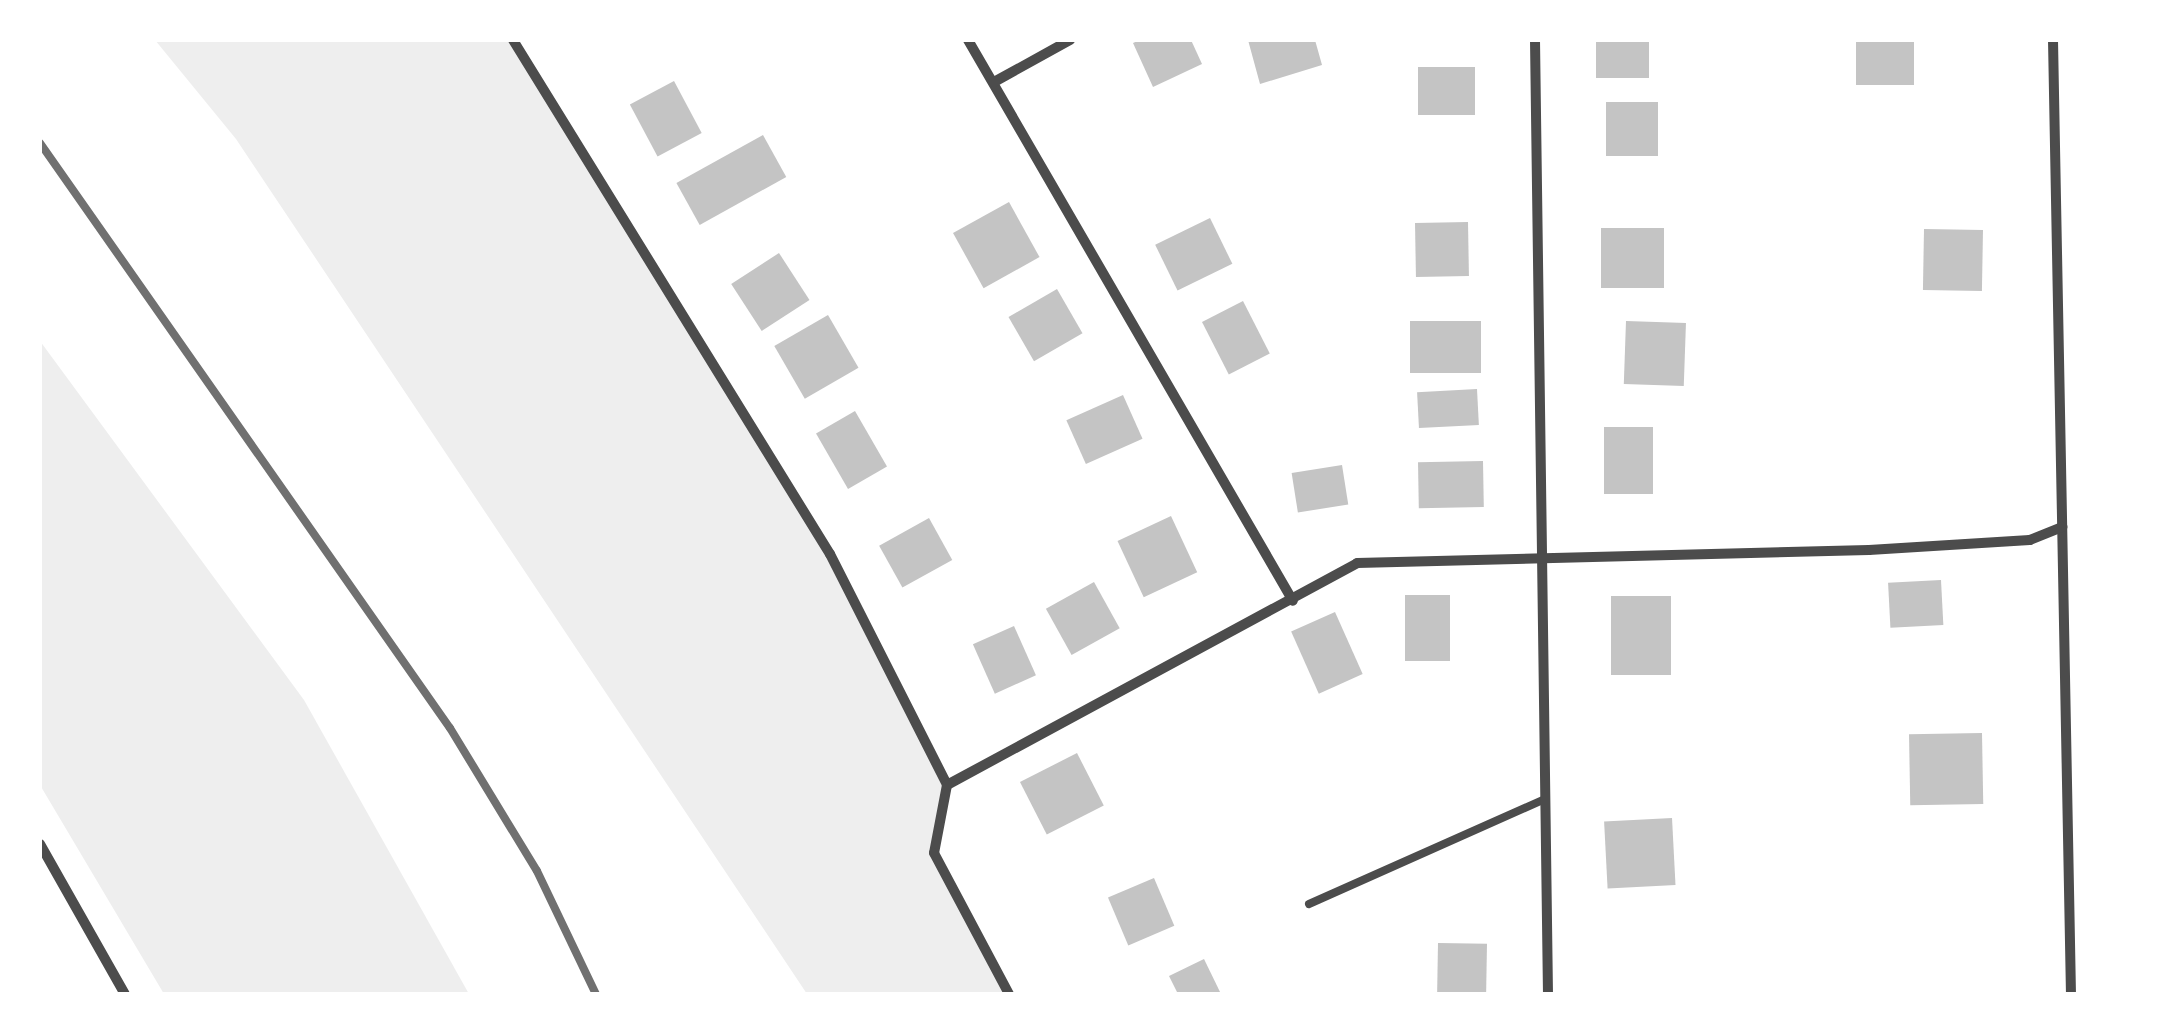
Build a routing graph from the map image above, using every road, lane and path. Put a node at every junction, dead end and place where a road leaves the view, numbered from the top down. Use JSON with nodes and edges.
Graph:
{"nodes":[{"id":1,"x":513,"y":40,"type":"edge"},
{"id":2,"x":968,"y":40,"type":"edge"},
{"id":3,"x":1070,"y":40,"type":"edge"},
{"id":4,"x":1536,"y":40,"type":"edge"},
{"id":5,"x":2054,"y":40,"type":"edge"},
{"id":6,"x":994,"y":82,"type":"junction"},
{"id":7,"x":2062,"y":527,"type":"junction"},
{"id":8,"x":1540,"y":559,"type":"junction"},
{"id":9,"x":1293,"y":601,"type":"junction"},
{"id":10,"x":947,"y":786,"type":"junction"},
{"id":11,"x":1545,"y":799,"type":"junction"},
{"id":12,"x":40,"y":844,"type":"edge"},
{"id":13,"x":1309,"y":904,"type":"dead end"},
{"id":14,"x":125,"y":994,"type":"edge"},
{"id":15,"x":1009,"y":994,"type":"edge"},
{"id":16,"x":1548,"y":994,"type":"edge"},
{"id":17,"x":2071,"y":994,"type":"edge"}],
"edges":[{"from":1,"to":10,"type":"street"},
{"from":2,"to":6,"type":"street"},
{"from":3,"to":6,"type":"street"},
{"from":4,"to":8,"type":"street"},
{"from":5,"to":7,"type":"street"},
{"from":6,"to":9,"type":"street"},
{"from":7,"to":8,"type":"street"},
{"from":7,"to":17,"type":"street"},
{"from":8,"to":9,"type":"street"},
{"from":8,"to":11,"type":"street"},
{"from":9,"to":10,"type":"street"},
{"from":10,"to":15,"type":"street"},
{"from":11,"to":13,"type":"lane"},
{"from":11,"to":16,"type":"street"},
{"from":12,"to":14,"type":"street"}]}
